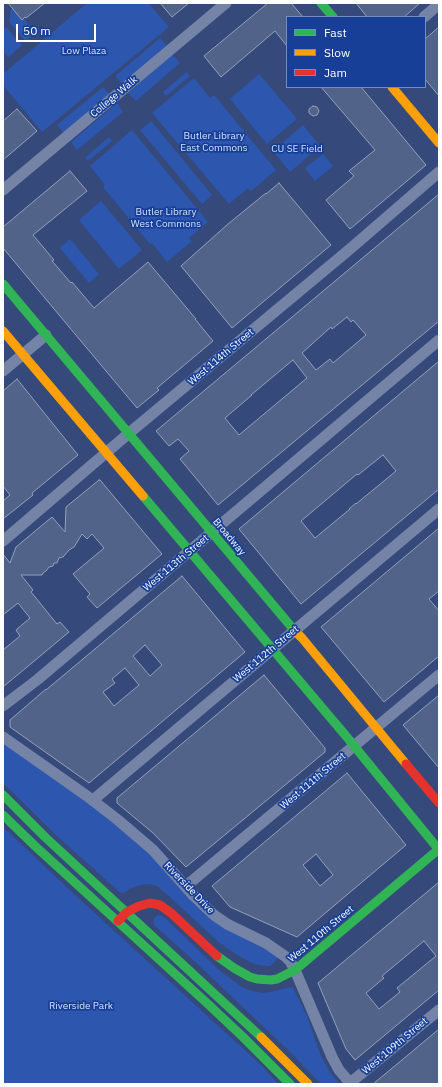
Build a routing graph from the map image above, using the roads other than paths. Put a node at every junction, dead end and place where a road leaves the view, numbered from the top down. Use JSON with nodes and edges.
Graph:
{"nodes":[{"id":1,"x":226,"y":3,"type":"edge"},
{"id":2,"x":321,"y":3,"type":"edge"},
{"id":3,"x":439,"y":4,"type":"edge"},
{"id":4,"x":332,"y":16,"type":"edge"},
{"id":5,"x":425,"y":16,"type":"edge"},
{"id":6,"x":393,"y":88,"type":"edge"},
{"id":7,"x":439,"y":143,"type":"edge"},
{"id":8,"x":439,"y":172,"type":"edge"},
{"id":9,"x":3,"y":190,"type":"edge"},
{"id":10,"x":3,"y":284,"type":"edge"},
{"id":11,"x":3,"y":331,"type":"edge"},
{"id":12,"x":46,"y":335,"type":"junction"},
{"id":13,"x":439,"y":340,"type":"edge"},
{"id":14,"x":23,"y":355,"type":"junction"},
{"id":15,"x":3,"y":371,"type":"edge"},
{"id":16,"x":128,"y":434,"type":"junction"},
{"id":17,"x":107,"y":453,"type":"junction"},
{"id":18,"x":439,"y":508,"type":"edge"},
{"id":19,"x":212,"y":533,"type":"junction"},
{"id":20,"x":3,"y":541,"type":"edge"},
{"id":21,"x":190,"y":551,"type":"junction"},
{"id":22,"x":294,"y":630,"type":"junction"},
{"id":23,"x":272,"y":649,"type":"junction"},
{"id":24,"x":439,"y":675,"type":"edge"},
{"id":25,"x":3,"y":706,"type":"edge"},
{"id":26,"x":376,"y":728,"type":"junction"},
{"id":27,"x":3,"y":737,"type":"edge"},
{"id":28,"x":354,"y":746,"type":"junction"},
{"id":29,"x":3,"y":795,"type":"edge"},
{"id":30,"x":92,"y":800,"type":"junction"},
{"id":31,"x":439,"y":803,"type":"edge"},
{"id":32,"x":3,"y":815,"type":"edge"},
{"id":33,"x":439,"y":849,"type":"edge"},
{"id":34,"x":186,"y":886,"type":"junction"},
{"id":35,"x":128,"y":912,"type":"junction"},
{"id":36,"x":118,"y":921,"type":"junction"},
{"id":37,"x":295,"y":970,"type":"junction"},
{"id":38,"x":439,"y":1010,"type":"edge"},
{"id":39,"x":290,"y":1084,"type":"edge"},
{"id":40,"x":308,"y":1084,"type":"edge"},
{"id":41,"x":351,"y":1084,"type":"edge"}],
"edges":[{"from":1,"to":9,"type":"street","name":"College Walk"},
{"from":2,"to":4,"type":"main road"},
{"from":3,"to":5,"type":"street"},
{"from":6,"to":7,"type":"main road"},
{"from":8,"to":16,"type":"street","name":"West 114th Street"},
{"from":10,"to":12,"type":"main road","name":"Broadway"},
{"from":11,"to":14,"type":"main road"},
{"from":12,"to":14,"type":"street"},
{"from":12,"to":16,"type":"main road","name":"Broadway"},
{"from":13,"to":19,"type":"street","name":"West 113th Street"},
{"from":14,"to":15,"type":"street"},
{"from":14,"to":17,"type":"main road"},
{"from":16,"to":17,"type":"street","name":"West 114th Street"},
{"from":16,"to":19,"type":"main road","name":"Broadway"},
{"from":17,"to":20,"type":"street","name":"West 114th Street"},
{"from":17,"to":21,"type":"main road"},
{"from":18,"to":22,"type":"street","name":"West 112th Street"},
{"from":19,"to":21,"type":"street","name":"West 113th Street"},
{"from":19,"to":22,"type":"main road","name":"Broadway"},
{"from":21,"to":23,"type":"main road"},
{"from":21,"to":25,"type":"street","name":"West 113th Street"},
{"from":22,"to":23,"type":"street","name":"West 112th Street"},
{"from":22,"to":26,"type":"main road","name":"Broadway"},
{"from":23,"to":28,"type":"main road"},
{"from":23,"to":30,"type":"street","name":"West 112th Street"},
{"from":24,"to":26,"type":"street","name":"West 111th Street"},
{"from":26,"to":28,"type":"street","name":"West 111th Street"},
{"from":26,"to":31,"type":"main road","name":"Broadway"},
{"from":27,"to":30,"type":"street","name":"Riverside Drive"},
{"from":28,"to":33,"type":"main road"},
{"from":28,"to":34,"type":"street","name":"West 111th Street"},
{"from":29,"to":35,"type":"main road"},
{"from":30,"to":34,"type":"street","name":"Riverside Drive"},
{"from":32,"to":36,"type":"main road"},
{"from":33,"to":37,"type":"main road","name":"West 110th Street"},
{"from":34,"to":37,"type":"street","name":"Riverside Drive"},
{"from":35,"to":36,"type":"main road","name":"West 110th Street"},
{"from":35,"to":37,"type":"main road","name":"West 110th Street"},
{"from":35,"to":40,"type":"main road"},
{"from":36,"to":39,"type":"main road"},
{"from":37,"to":41,"type":"street","name":"Riverside Drive"},
{"from":38,"to":41,"type":"street","name":"West 109th Street"}]}
